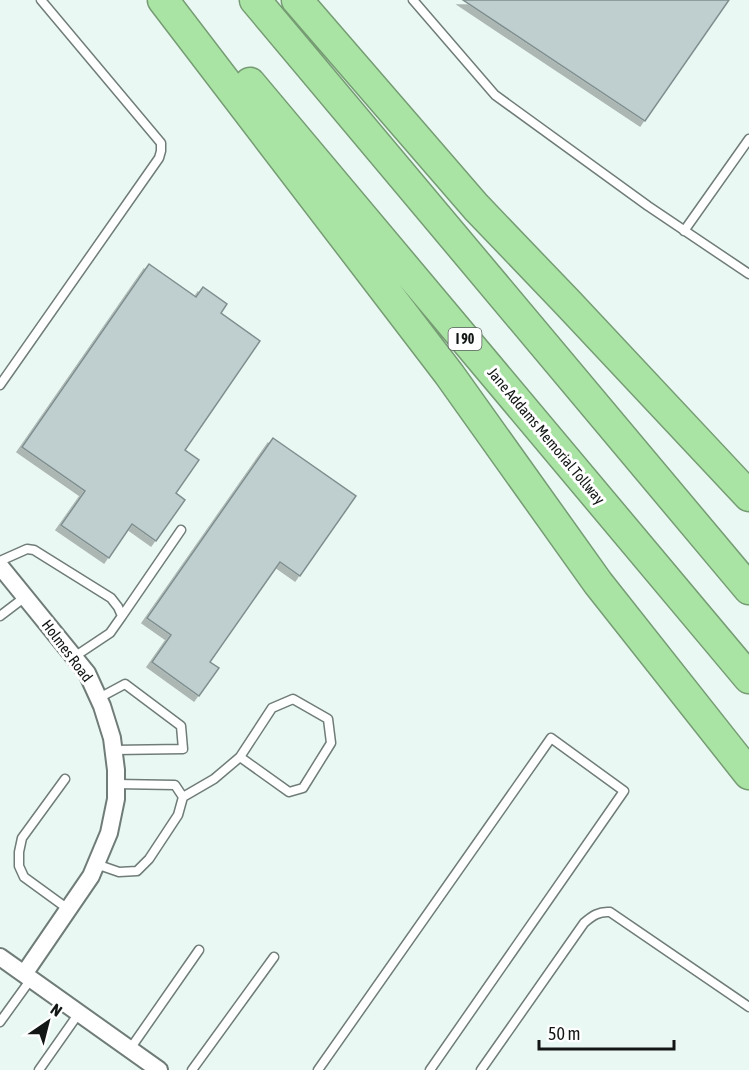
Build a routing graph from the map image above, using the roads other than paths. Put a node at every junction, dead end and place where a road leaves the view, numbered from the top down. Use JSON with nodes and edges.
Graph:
{"nodes":[{"id":1,"x":41,"y":0,"type":"edge"},
{"id":2,"x":163,"y":0,"type":"edge"},
{"id":3,"x":181,"y":0,"type":"edge"},
{"id":4,"x":255,"y":0,"type":"edge"},
{"id":5,"x":297,"y":0,"type":"edge"},
{"id":6,"x":413,"y":0,"type":"edge"},
{"id":7,"x":749,"y":139,"type":"edge"},
{"id":8,"x":684,"y":231,"type":"junction"},
{"id":9,"x":749,"y":274,"type":"edge"},
{"id":10,"x":0,"y":385,"type":"edge"},
{"id":11,"x":749,"y":496,"type":"edge"},
{"id":12,"x":181,"y":530,"type":"dead end"},
{"id":13,"x":0,"y":561,"type":"edge"},
{"id":14,"x":0,"y":566,"type":"edge"},
{"id":15,"x":749,"y":589,"type":"edge"},
{"id":16,"x":25,"y":597,"type":"junction"},
{"id":17,"x":0,"y":616,"type":"edge"},
{"id":18,"x":122,"y":616,"type":"junction"},
{"id":19,"x":74,"y":657,"type":"junction"},
{"id":20,"x":749,"y":678,"type":"edge"},
{"id":21,"x":99,"y":698,"type":"junction"},
{"id":22,"x":114,"y":750,"type":"junction"},
{"id":23,"x":240,"y":758,"type":"junction"},
{"id":24,"x":749,"y":774,"type":"edge"},
{"id":25,"x":65,"y":778,"type":"dead end"},
{"id":26,"x":116,"y":784,"type":"junction"},
{"id":27,"x":183,"y":797,"type":"junction"},
{"id":28,"x":96,"y":864,"type":"junction"},
{"id":29,"x":68,"y":909,"type":"junction"},
{"id":30,"x":199,"y":950,"type":"dead end"},
{"id":31,"x":0,"y":957,"type":"edge"},
{"id":32,"x":274,"y":957,"type":"dead end"},
{"id":33,"x":27,"y":976,"type":"junction"},
{"id":34,"x":749,"y":1007,"type":"edge"},
{"id":35,"x":79,"y":1013,"type":"junction"},
{"id":36,"x":0,"y":1022,"type":"edge"},
{"id":37,"x":130,"y":1049,"type":"junction"},
{"id":38,"x":39,"y":1070,"type":"edge"},
{"id":39,"x":159,"y":1070,"type":"edge"},
{"id":40,"x":192,"y":1070,"type":"edge"},
{"id":41,"x":318,"y":1070,"type":"edge"},
{"id":42,"x":430,"y":1070,"type":"edge"},
{"id":43,"x":481,"y":1070,"type":"edge"}],
"edges":[{"from":1,"to":10,"type":"lane"},
{"from":2,"to":24,"type":"highway"},
{"from":3,"to":20,"type":"highway","name":"Jane Addams Memorial Tollway","number":"I 90"},
{"from":4,"to":15,"type":"highway"},
{"from":5,"to":11,"type":"highway"},
{"from":6,"to":8,"type":"lane"},
{"from":7,"to":8,"type":"lane"},
{"from":8,"to":9,"type":"lane"},
{"from":12,"to":18,"type":"lane"},
{"from":13,"to":18,"type":"lane"},
{"from":14,"to":16,"type":"street","name":"Holmes Road"},
{"from":16,"to":17,"type":"lane"},
{"from":16,"to":19,"type":"street","name":"Holmes Road"},
{"from":18,"to":19,"type":"lane"},
{"from":19,"to":21,"type":"street","name":"Holmes Road"},
{"from":21,"to":22,"type":"street","name":"Holmes Road"},
{"from":21,"to":22,"type":"lane"},
{"from":22,"to":26,"type":"street","name":"Holmes Road"},
{"from":23,"to":23,"type":"lane"},
{"from":23,"to":27,"type":"lane"},
{"from":25,"to":29,"type":"lane"},
{"from":26,"to":27,"type":"lane"},
{"from":26,"to":28,"type":"street","name":"Holmes Road"},
{"from":27,"to":28,"type":"lane"},
{"from":28,"to":29,"type":"street","name":"Holmes Road"},
{"from":29,"to":33,"type":"street","name":"Holmes Road"},
{"from":30,"to":37,"type":"lane"},
{"from":31,"to":33,"type":"street"},
{"from":32,"to":40,"type":"lane"},
{"from":33,"to":35,"type":"street"},
{"from":33,"to":36,"type":"lane"},
{"from":34,"to":43,"type":"lane"},
{"from":35,"to":37,"type":"street"},
{"from":35,"to":38,"type":"lane"},
{"from":37,"to":39,"type":"street"},
{"from":41,"to":42,"type":"lane"}]}
